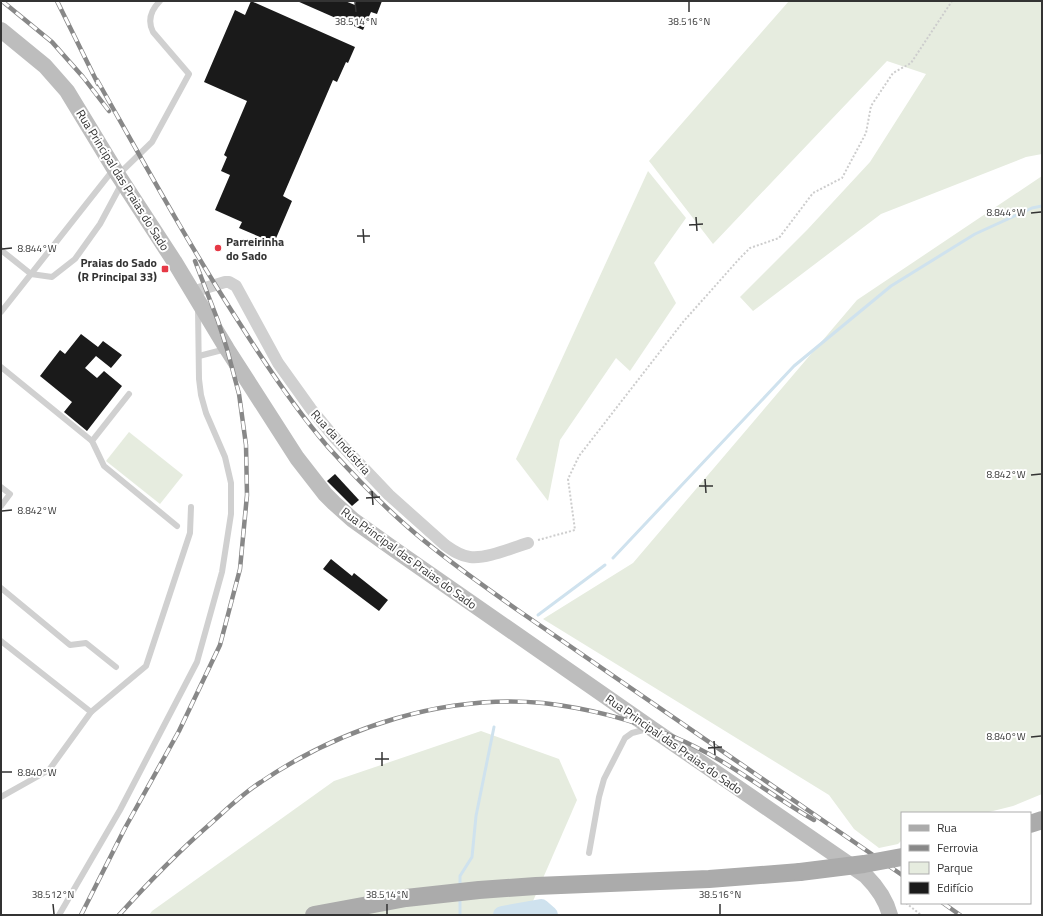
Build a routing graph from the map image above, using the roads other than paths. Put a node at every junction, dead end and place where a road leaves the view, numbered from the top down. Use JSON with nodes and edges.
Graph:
{"nodes":[{"id":1,"x":160,"y":1,"type":"edge"},
{"id":2,"x":1,"y":30,"type":"edge"},
{"id":3,"x":118,"y":175,"type":"junction"},
{"id":4,"x":1,"y":250,"type":"edge"},
{"id":5,"x":31,"y":274,"type":"junction"},
{"id":6,"x":195,"y":297,"type":"junction"},
{"id":7,"x":1,"y":312,"type":"edge"},
{"id":8,"x":227,"y":348,"type":"junction"},
{"id":9,"x":199,"y":356,"type":"junction"},
{"id":10,"x":1,"y":367,"type":"edge"},
{"id":11,"x":129,"y":394,"type":"dead end"},
{"id":12,"x":92,"y":441,"type":"junction"},
{"id":13,"x":1,"y":487,"type":"edge"},
{"id":14,"x":1,"y":506,"type":"edge"},
{"id":15,"x":191,"y":507,"type":"dead end"},
{"id":16,"x":177,"y":526,"type":"dead end"},
{"id":17,"x":528,"y":543,"type":"road end"},
{"id":18,"x":1,"y":588,"type":"edge"},
{"id":19,"x":1,"y":641,"type":"edge"},
{"id":20,"x":116,"y":667,"type":"dead end"},
{"id":21,"x":91,"y":712,"type":"junction"},
{"id":22,"x":651,"y":728,"type":"junction"},
{"id":23,"x":1,"y":797,"type":"edge"},
{"id":24,"x":1042,"y":820,"type":"edge"},
{"id":25,"x":1031,"y":824,"type":"edge"},
{"id":26,"x":589,"y":853,"type":"dead end"},
{"id":27,"x":901,"y":857,"type":"edge"},
{"id":28,"x":59,"y":915,"type":"edge"},
{"id":29,"x":314,"y":915,"type":"edge"},
{"id":30,"x":890,"y":915,"type":"edge"}],
"edges":[{"from":1,"to":3,"type":"lane"},
{"from":2,"to":3,"type":"street","name":"Rua Principal das Praias do Sado"},
{"from":3,"to":5,"type":"lane"},
{"from":3,"to":5,"type":"lane"},
{"from":3,"to":6,"type":"street","name":"Rua Principal das Praias do Sado"},
{"from":4,"to":5,"type":"lane"},
{"from":5,"to":7,"type":"lane"},
{"from":6,"to":8,"type":"street","name":"Rua Principal das Praias do Sado"},
{"from":6,"to":9,"type":"lane"},
{"from":6,"to":17,"type":"street","name":"Rua da Indústria"},
{"from":8,"to":9,"type":"lane"},
{"from":8,"to":22,"type":"street","name":"Rua Principal das Praias do Sado"},
{"from":9,"to":28,"type":"lane"},
{"from":10,"to":12,"type":"lane"},
{"from":11,"to":12,"type":"lane"},
{"from":12,"to":16,"type":"lane"},
{"from":13,"to":14,"type":"lane"},
{"from":15,"to":21,"type":"lane"},
{"from":18,"to":20,"type":"lane"},
{"from":19,"to":21,"type":"lane"},
{"from":21,"to":23,"type":"lane"},
{"from":22,"to":26,"type":"lane"},
{"from":22,"to":30,"type":"street","name":"Rua Principal das Praias do Sado"},
{"from":24,"to":25,"type":"main road"},
{"from":27,"to":29,"type":"main road","bridge":true}]}
